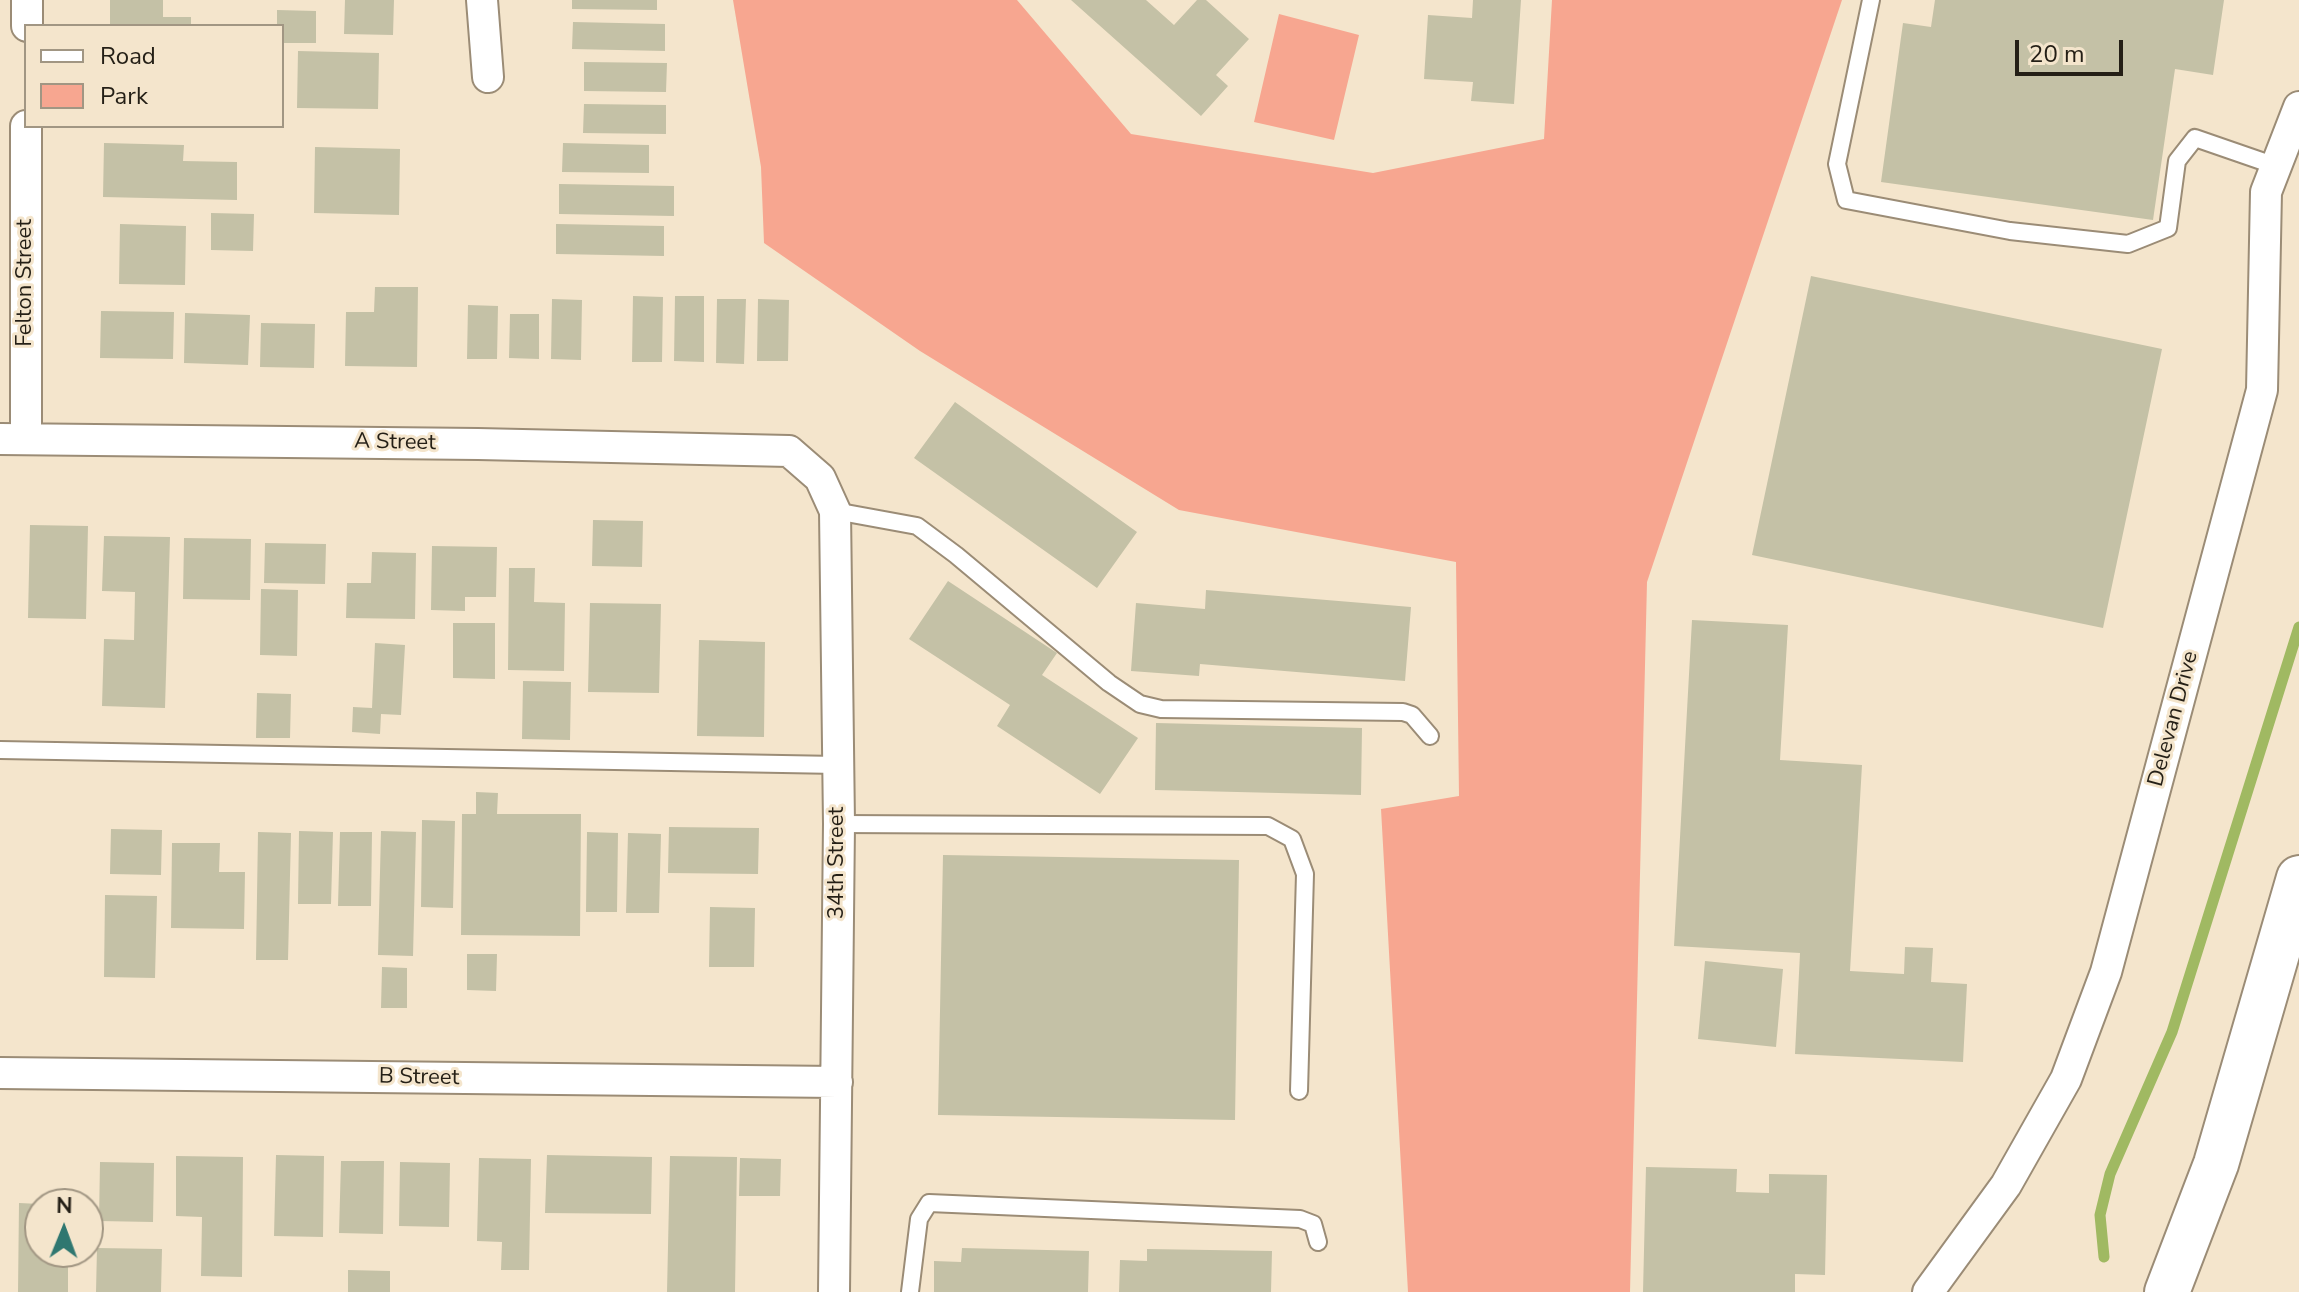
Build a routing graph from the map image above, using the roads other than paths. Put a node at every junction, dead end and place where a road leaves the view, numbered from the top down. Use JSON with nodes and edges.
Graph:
{"nodes":[{"id":1,"x":27,"y":0,"type":"edge"},
{"id":2,"x":482,"y":0,"type":"edge"},
{"id":3,"x":1871,"y":0,"type":"edge"},
{"id":4,"x":27,"y":24,"type":"edge"},
{"id":5,"x":488,"y":77,"type":"dead end"},
{"id":6,"x":2299,"y":107,"type":"edge"},
{"id":7,"x":26,"y":128,"type":"edge"},
{"id":8,"x":2276,"y":166,"type":"junction"},
{"id":9,"x":13,"y":439,"type":"edge"},
{"id":10,"x":789,"y":451,"type":"joint"},
{"id":11,"x":835,"y":511,"type":"junction"},
{"id":12,"x":1430,"y":736,"type":"dead end"},
{"id":13,"x":0,"y":750,"type":"edge"},
{"id":14,"x":838,"y":765,"type":"junction"},
{"id":15,"x":839,"y":824,"type":"junction"},
{"id":16,"x":2299,"y":878,"type":"edge"},
{"id":17,"x":0,"y":1073,"type":"edge"},
{"id":18,"x":837,"y":1082,"type":"junction"},
{"id":19,"x":1299,"y":1091,"type":"dead end"},
{"id":20,"x":1318,"y":1242,"type":"dead end"},
{"id":21,"x":834,"y":1292,"type":"edge"},
{"id":22,"x":910,"y":1292,"type":"edge"},
{"id":23,"x":1928,"y":1292,"type":"edge"},
{"id":24,"x":2167,"y":1292,"type":"edge"}],
"edges":[{"from":1,"to":4,"type":"street"},
{"from":2,"to":5,"type":"street"},
{"from":3,"to":8,"type":"lane"},
{"from":6,"to":8,"type":"street","name":"Delevan Drive"},
{"from":7,"to":9,"type":"street","name":"Felton Street"},
{"from":8,"to":23,"type":"street","name":"Delevan Drive"},
{"from":9,"to":10,"type":"street","name":"A Street"},
{"from":10,"to":11,"type":"street","name":"34th Street"},
{"from":11,"to":12,"type":"lane"},
{"from":11,"to":14,"type":"street","name":"34th Street"},
{"from":13,"to":14,"type":"lane"},
{"from":14,"to":15,"type":"street","name":"34th Street"},
{"from":15,"to":18,"type":"street","name":"34th Street"},
{"from":15,"to":19,"type":"lane"},
{"from":16,"to":24,"type":"highway"},
{"from":17,"to":18,"type":"street","name":"B Street"},
{"from":18,"to":21,"type":"street","name":"34th Street"},
{"from":20,"to":22,"type":"lane"}]}
